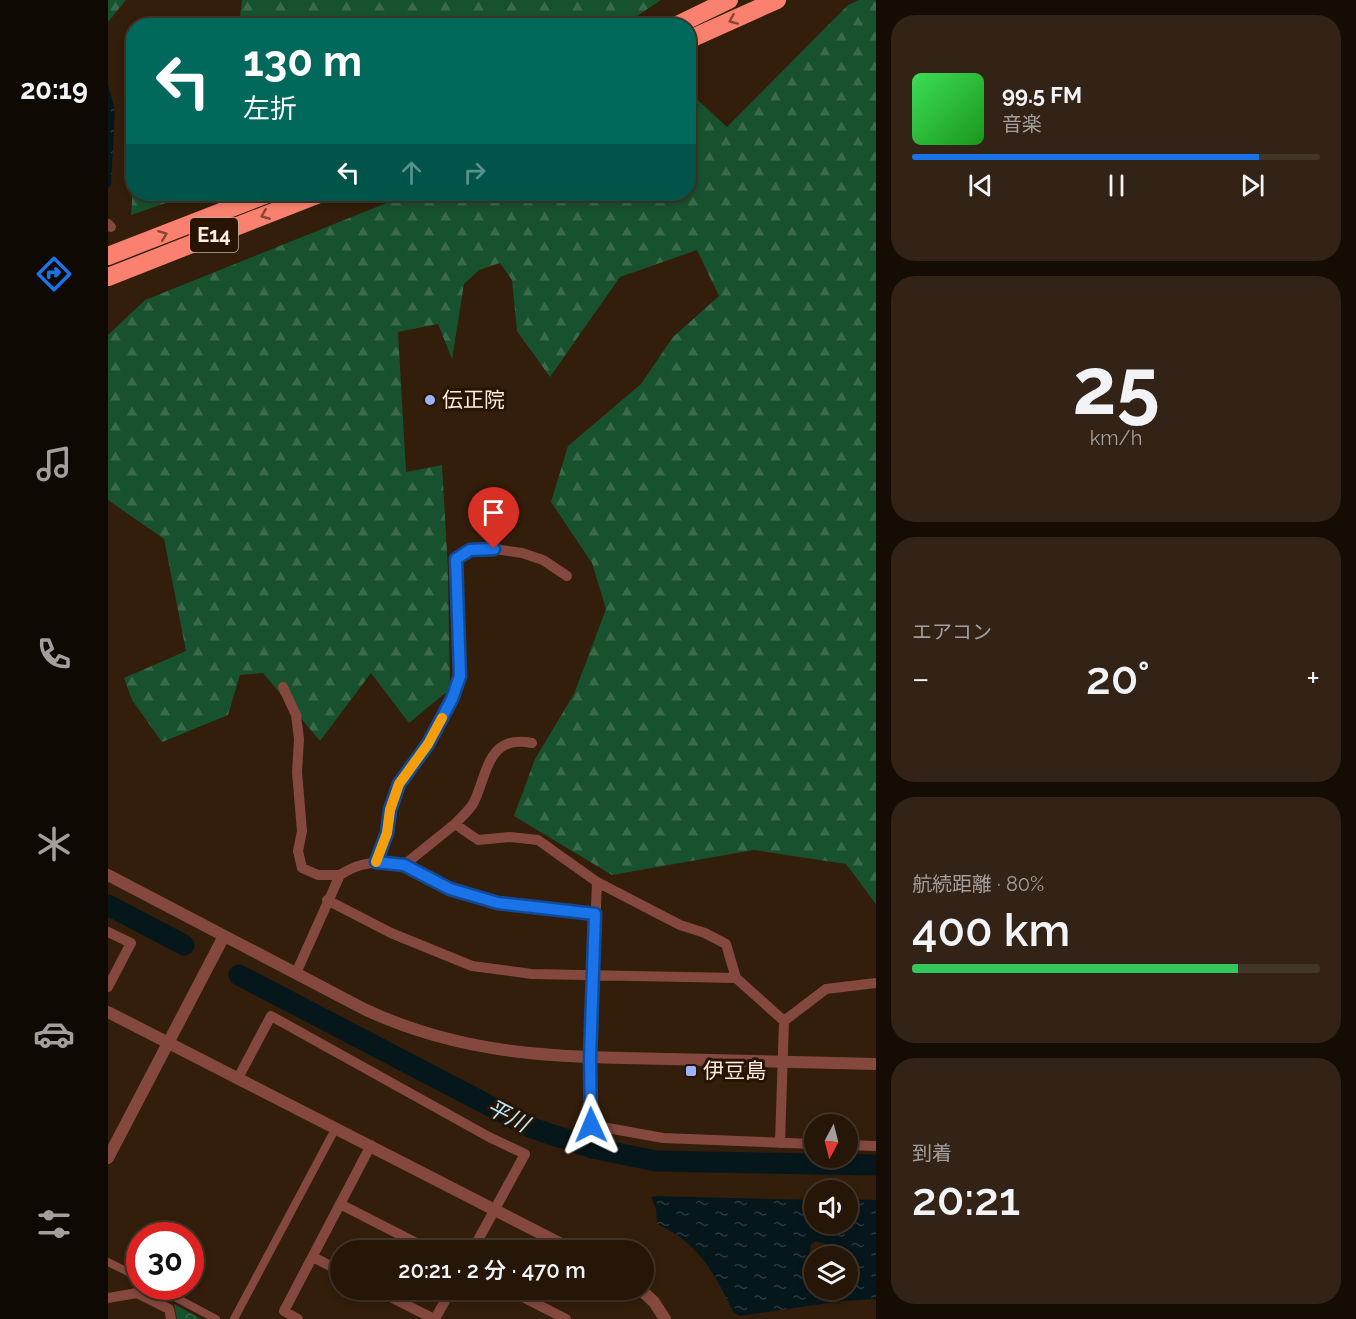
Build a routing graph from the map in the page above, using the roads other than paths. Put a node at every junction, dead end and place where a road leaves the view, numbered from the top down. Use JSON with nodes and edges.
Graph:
{"nodes":[{"id":1,"x":729,"y":0,"type":"edge"},
{"id":2,"x":777,"y":0,"type":"edge"},
{"id":3,"x":692,"y":18,"type":"edge"},
{"id":4,"x":696,"y":36,"type":"edge"},
{"id":5,"x":249,"y":201,"type":"edge"},
{"id":6,"x":301,"y":201,"type":"edge"},
{"id":7,"x":108,"y":256,"type":"edge"},
{"id":8,"x":108,"y":277,"type":"edge"},
{"id":9,"x":567,"y":576,"type":"dead end"},
{"id":10,"x":283,"y":687,"type":"dead end"},
{"id":11,"x":532,"y":743,"type":"dead end"},
{"id":12,"x":455,"y":824,"type":"junction"},
{"id":13,"x":376,"y":862,"type":"junction"},
{"id":14,"x":404,"y":865,"type":"junction"},
{"id":15,"x":108,"y":874,"type":"edge"},
{"id":16,"x":340,"y":875,"type":"junction"},
{"id":17,"x":597,"y":882,"type":"junction"},
{"id":18,"x":327,"y":900,"type":"junction"},
{"id":19,"x":595,"y":914,"type":"junction"},
{"id":20,"x":108,"y":932,"type":"edge"},
{"id":21,"x":224,"y":936,"type":"junction"},
{"id":22,"x":296,"y":973,"type":"junction"},
{"id":23,"x":593,"y":975,"type":"junction"},
{"id":24,"x":736,"y":978,"type":"junction"},
{"id":25,"x":876,"y":983,"type":"edge"},
{"id":26,"x":108,"y":987,"type":"edge"},
{"id":27,"x":108,"y":1012,"type":"edge"},
{"id":28,"x":784,"y":1021,"type":"junction"},
{"id":29,"x":169,"y":1043,"type":"junction"},
{"id":30,"x":590,"y":1058,"type":"junction"},
{"id":31,"x":782,"y":1062,"type":"junction"},
{"id":32,"x":876,"y":1064,"type":"edge"},
{"id":33,"x":238,"y":1078,"type":"junction"},
{"id":34,"x":332,"y":1135,"type":"dead end"},
{"id":35,"x":780,"y":1143,"type":"junction"},
{"id":36,"x":804,"y":1144,"type":"edge"},
{"id":37,"x":371,"y":1145,"type":"junction"},
{"id":38,"x":858,"y":1145,"type":"edge"},
{"id":39,"x":876,"y":1146,"type":"edge"},
{"id":40,"x":108,"y":1158,"type":"edge"},
{"id":41,"x":340,"y":1204,"type":"junction"},
{"id":42,"x":495,"y":1209,"type":"junction"},
{"id":43,"x":410,"y":1240,"type":"edge"},
{"id":44,"x":478,"y":1240,"type":"edge"},
{"id":45,"x":554,"y":1240,"type":"edge"},
{"id":46,"x":313,"y":1257,"type":"junction"},
{"id":47,"x":108,"y":1262,"type":"edge"},
{"id":48,"x":330,"y":1266,"type":"edge"},
{"id":49,"x":126,"y":1271,"type":"edge"},
{"id":50,"x":108,"y":1298,"type":"edge"},
{"id":51,"x":180,"y":1300,"type":"edge"},
{"id":52,"x":397,"y":1300,"type":"edge"},
{"id":53,"x":445,"y":1300,"type":"edge"},
{"id":54,"x":529,"y":1300,"type":"edge"},
{"id":55,"x":652,"y":1300,"type":"edge"},
{"id":56,"x":171,"y":1319,"type":"edge"},
{"id":57,"x":216,"y":1319,"type":"edge"},
{"id":58,"x":234,"y":1319,"type":"edge"},
{"id":59,"x":298,"y":1319,"type":"edge"},
{"id":60,"x":435,"y":1319,"type":"edge"},
{"id":61,"x":566,"y":1319,"type":"edge"},
{"id":62,"x":665,"y":1319,"type":"edge"}],
"edges":[{"from":1,"to":3,"type":"highway"},
{"from":2,"to":4,"type":"highway","one_way":true},
{"from":7,"to":5,"type":"highway","number":"E14","one_way":true},
{"from":6,"to":8,"type":"highway","number":"E14","one_way":true},
{"from":9,"to":13,"type":"street"},
{"from":10,"to":16,"type":"street"},
{"from":11,"to":12,"type":"street"},
{"from":12,"to":14,"type":"street"},
{"from":12,"to":17,"type":"street"},
{"from":13,"to":14,"type":"street"},
{"from":13,"to":16,"type":"street"},
{"from":14,"to":19,"type":"street"},
{"from":15,"to":21,"type":"street"},
{"from":16,"to":18,"type":"street"},
{"from":17,"to":19,"type":"street"},
{"from":17,"to":24,"type":"street"},
{"from":18,"to":22,"type":"street"},
{"from":18,"to":23,"type":"street"},
{"from":19,"to":23,"type":"street"},
{"from":20,"to":26,"type":"street"},
{"from":21,"to":22,"type":"street"},
{"from":21,"to":29,"type":"street"},
{"from":22,"to":30,"type":"street"},
{"from":23,"to":24,"type":"street"},
{"from":23,"to":30,"type":"street"},
{"from":24,"to":28,"type":"street"},
{"from":25,"to":28,"type":"street"},
{"from":27,"to":29,"type":"street"},
{"from":28,"to":31,"type":"street"},
{"from":29,"to":33,"type":"street"},
{"from":29,"to":40,"type":"street"},
{"from":30,"to":31,"type":"street"},
{"from":30,"to":35,"type":"street"},
{"from":31,"to":32,"type":"street"},
{"from":31,"to":35,"type":"street"},
{"from":33,"to":37,"type":"street"},
{"from":33,"to":42,"type":"street"},
{"from":34,"to":58,"type":"street"},
{"from":35,"to":36,"type":"street"},
{"from":37,"to":41,"type":"street"},
{"from":37,"to":42,"type":"street"},
{"from":38,"to":39,"type":"street"},
{"from":41,"to":43,"type":"street"},
{"from":41,"to":46,"type":"street"},
{"from":42,"to":44,"type":"street"},
{"from":42,"to":45,"type":"street"},
{"from":46,"to":48,"type":"street"},
{"from":46,"to":59,"type":"street"},
{"from":47,"to":49,"type":"street"},
{"from":50,"to":56,"type":"street"},
{"from":51,"to":57,"type":"street"},
{"from":52,"to":60,"type":"street"},
{"from":53,"to":60,"type":"street"},
{"from":54,"to":61,"type":"street"},
{"from":55,"to":62,"type":"street"}]}
